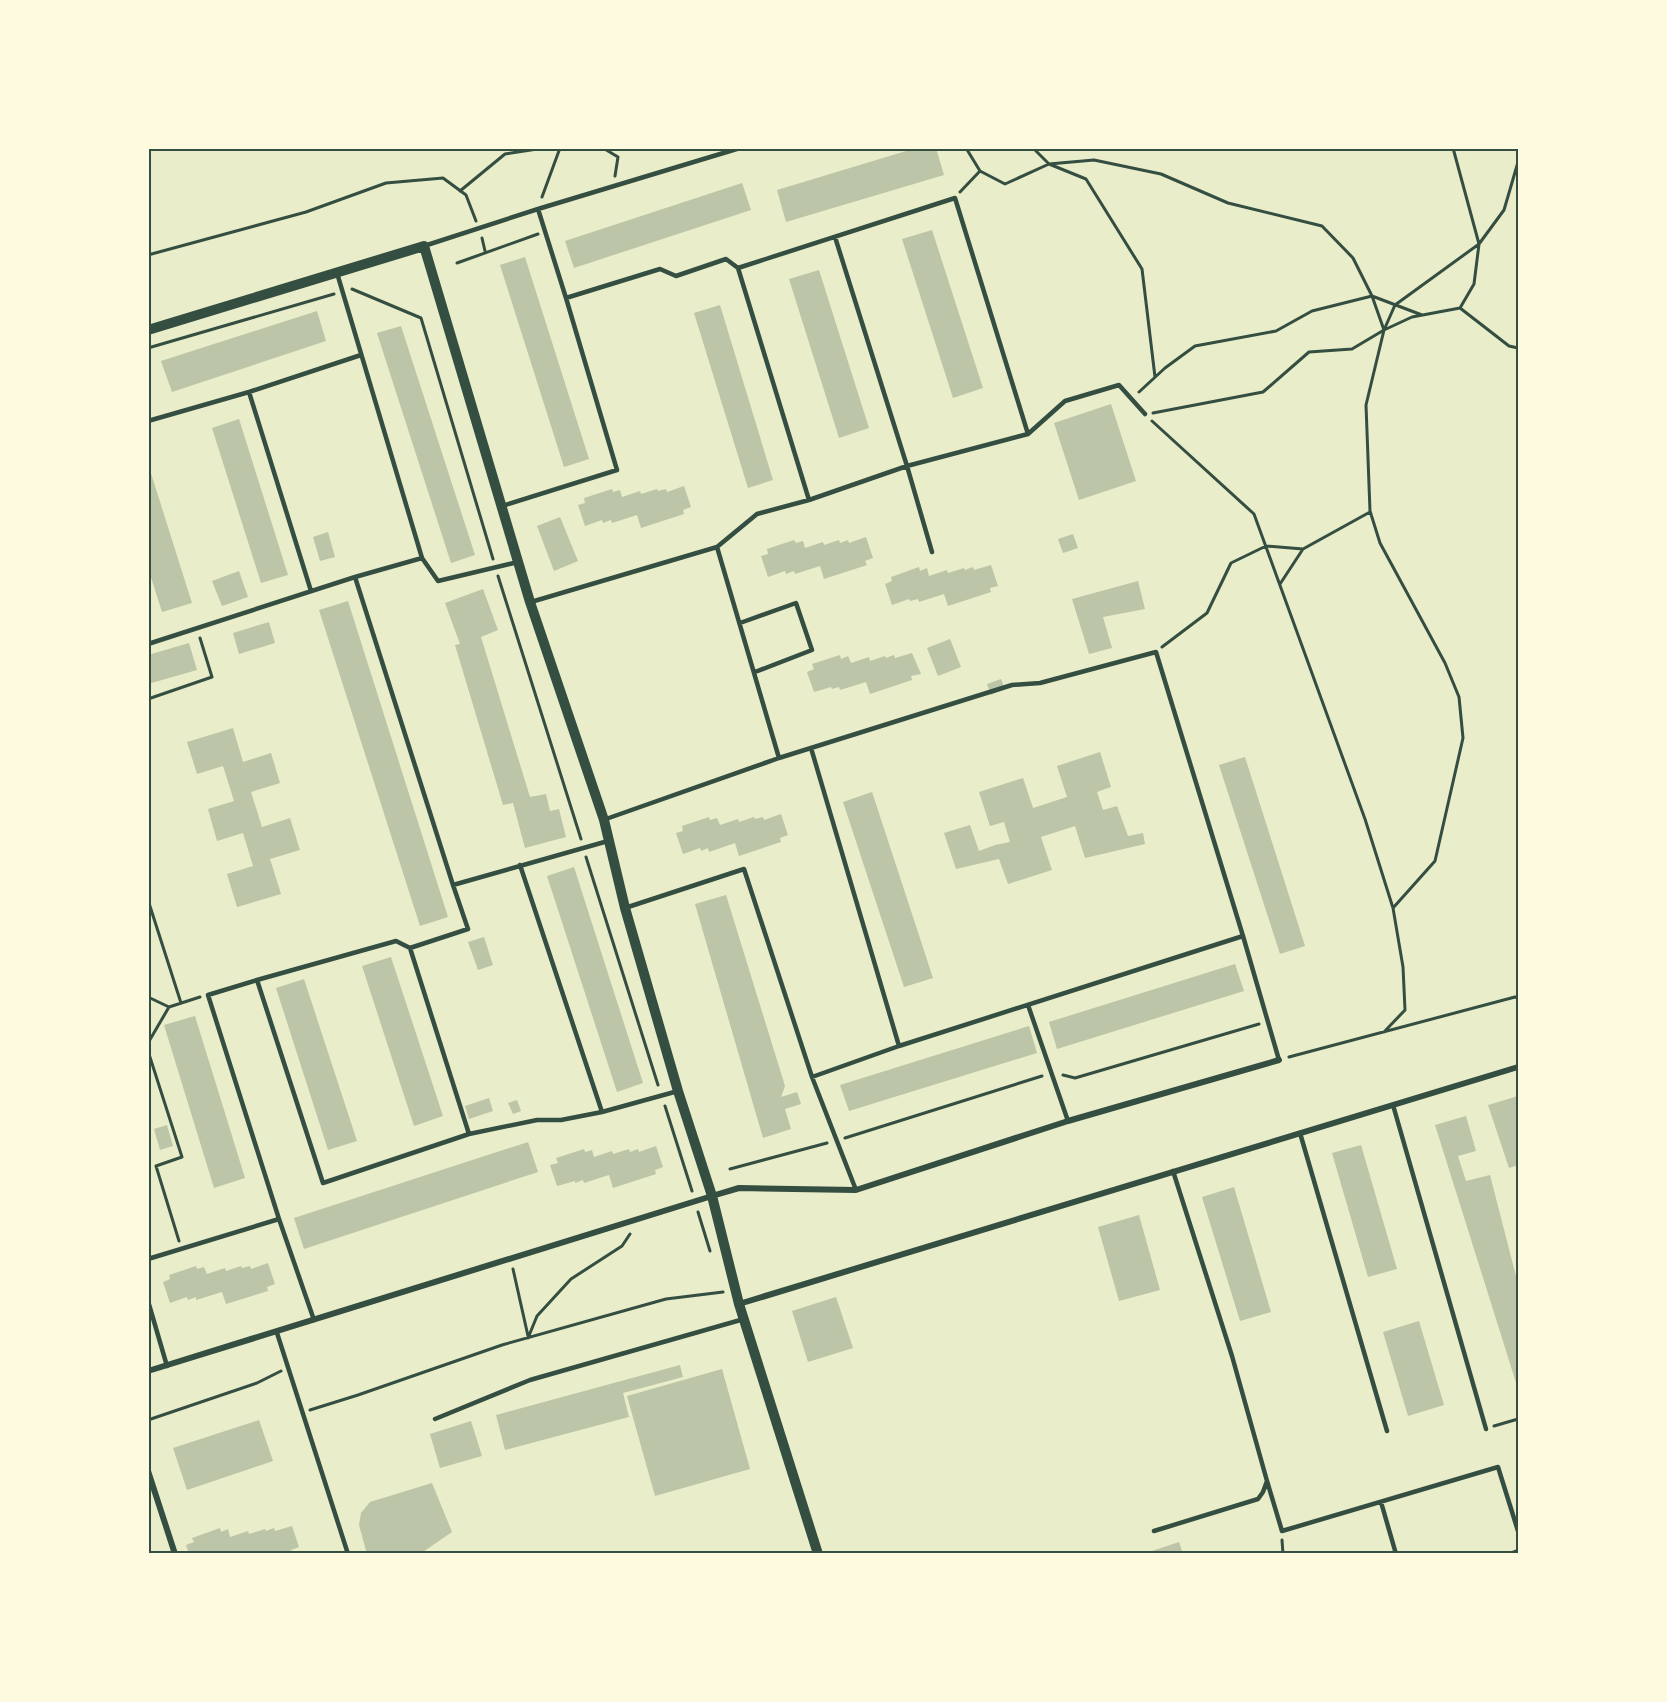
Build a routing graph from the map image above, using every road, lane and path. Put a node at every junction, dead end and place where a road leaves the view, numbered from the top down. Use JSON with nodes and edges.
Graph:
{"nodes":[{"id":1,"x":544,"y":148,"type":"edge"},
{"id":2,"x":560,"y":148,"type":"edge"},
{"id":3,"x":603,"y":148,"type":"edge"},
{"id":4,"x":740,"y":148,"type":"edge"},
{"id":5,"x":966,"y":148,"type":"edge"},
{"id":6,"x":1033,"y":148,"type":"edge"},
{"id":7,"x":1453,"y":148,"type":"edge"},
{"id":8,"x":1518,"y":162,"type":"edge"},
{"id":9,"x":1049,"y":164,"type":"junction"},
{"id":10,"x":980,"y":171,"type":"junction"},
{"id":11,"x":614,"y":186,"type":"junction"},
{"id":12,"x":460,"y":191,"type":"junction"},
{"id":13,"x":955,"y":198,"type":"junction"},
{"id":14,"x":538,"y":209,"type":"junction"},
{"id":15,"x":479,"y":229,"type":"junction"},
{"id":16,"x":545,"y":232,"type":"junction"},
{"id":17,"x":835,"y":237,"type":"junction"},
{"id":18,"x":1479,"y":244,"type":"junction"},
{"id":19,"x":424,"y":246,"type":"junction"},
{"id":20,"x":485,"y":251,"type":"junction"},
{"id":21,"x":148,"y":255,"type":"edge"},
{"id":22,"x":458,"y":263,"type":"dead end"},
{"id":23,"x":738,"y":268,"type":"junction"},
{"id":24,"x":337,"y":273,"type":"junction"},
{"id":25,"x":343,"y":291,"type":"junction"},
{"id":26,"x":1372,"y":296,"type":"junction"},
{"id":27,"x":566,"y":298,"type":"junction"},
{"id":28,"x":1395,"y":305,"type":"junction"},
{"id":29,"x":1460,"y":308,"type":"junction"},
{"id":30,"x":1422,"y":315,"type":"junction"},
{"id":31,"x":148,"y":330,"type":"edge"},
{"id":32,"x":1384,"y":330,"type":"junction"},
{"id":33,"x":148,"y":348,"type":"edge"},
{"id":34,"x":1518,"y":348,"type":"edge"},
{"id":35,"x":361,"y":355,"type":"junction"},
{"id":36,"x":1155,"y":378,"type":"junction"},
{"id":37,"x":249,"y":392,"type":"junction"},
{"id":38,"x":1131,"y":399,"type":"junction"},
{"id":39,"x":1145,"y":414,"type":"junction"},
{"id":40,"x":148,"y":421,"type":"edge"},
{"id":41,"x":1028,"y":434,"type":"junction"},
{"id":42,"x":908,"y":466,"type":"junction"},
{"id":43,"x":809,"y":500,"type":"junction"},
{"id":44,"x":501,"y":506,"type":"junction"},
{"id":45,"x":1371,"y":511,"type":"junction"},
{"id":46,"x":1266,"y":546,"type":"junction"},
{"id":47,"x":717,"y":547,"type":"junction"},
{"id":48,"x":1303,"y":549,"type":"junction"},
{"id":49,"x":932,"y":552,"type":"dead end"},
{"id":50,"x":422,"y":558,"type":"junction"},
{"id":51,"x":519,"y":562,"type":"junction"},
{"id":52,"x":495,"y":567,"type":"junction"},
{"id":53,"x":355,"y":577,"type":"junction"},
{"id":54,"x":1280,"y":584,"type":"junction"},
{"id":55,"x":311,"y":591,"type":"junction"},
{"id":56,"x":530,"y":602,"type":"junction"},
{"id":57,"x":740,"y":623,"type":"junction"},
{"id":58,"x":197,"y":628,"type":"junction"},
{"id":59,"x":148,"y":644,"type":"edge"},
{"id":60,"x":1156,"y":651,"type":"junction"},
{"id":61,"x":755,"y":672,"type":"junction"},
{"id":62,"x":148,"y":699,"type":"edge"},
{"id":63,"x":812,"y":748,"type":"junction"},
{"id":64,"x":779,"y":758,"type":"junction"},
{"id":65,"x":604,"y":820,"type":"junction"},
{"id":66,"x":608,"y":841,"type":"junction"},
{"id":67,"x":584,"y":847,"type":"junction"},
{"id":68,"x":520,"y":865,"type":"junction"},
{"id":69,"x":453,"y":885,"type":"junction"},
{"id":70,"x":148,"y":900,"type":"edge"},
{"id":71,"x":626,"y":908,"type":"junction"},
{"id":72,"x":1393,"y":908,"type":"junction"},
{"id":73,"x":1242,"y":936,"type":"junction"},
{"id":74,"x":410,"y":948,"type":"junction"},
{"id":75,"x":257,"y":980,"type":"junction"},
{"id":76,"x":208,"y":995,"type":"junction"},
{"id":77,"x":148,"y":997,"type":"edge"},
{"id":78,"x":1518,"y":998,"type":"edge"},
{"id":79,"x":181,"y":1003,"type":"junction"},
{"id":80,"x":1028,"y":1005,"type":"junction"},
{"id":81,"x":169,"y":1007,"type":"junction"},
{"id":82,"x":1268,"y":1021,"type":"junction"},
{"id":83,"x":1384,"y":1032,"type":"junction"},
{"id":84,"x":148,"y":1043,"type":"edge"},
{"id":85,"x":899,"y":1046,"type":"junction"},
{"id":86,"x":148,"y":1051,"type":"edge"},
{"id":87,"x":1279,"y":1060,"type":"junction"},
{"id":88,"x":1518,"y":1068,"type":"edge"},
{"id":89,"x":1051,"y":1073,"type":"junction"},
{"id":90,"x":812,"y":1077,"type":"junction"},
{"id":91,"x":678,"y":1091,"type":"junction"},
{"id":92,"x":662,"y":1096,"type":"junction"},
{"id":93,"x":1393,"y":1106,"type":"junction"},
{"id":94,"x":602,"y":1112,"type":"junction"},
{"id":95,"x":1068,"y":1121,"type":"junction"},
{"id":96,"x":1300,"y":1133,"type":"junction"},
{"id":97,"x":469,"y":1134,"type":"junction"},
{"id":98,"x":837,"y":1140,"type":"junction"},
{"id":99,"x":730,"y":1169,"type":"dead end"},
{"id":100,"x":1173,"y":1171,"type":"junction"},
{"id":101,"x":856,"y":1190,"type":"junction"},
{"id":102,"x":712,"y":1196,"type":"junction"},
{"id":103,"x":695,"y":1201,"type":"junction"},
{"id":104,"x":642,"y":1217,"type":"junction"},
{"id":105,"x":279,"y":1219,"type":"junction"},
{"id":106,"x":182,"y":1249,"type":"junction"},
{"id":107,"x":511,"y":1258,"type":"junction"},
{"id":108,"x":712,"y":1258,"type":"dead end"},
{"id":109,"x":148,"y":1259,"type":"edge"},
{"id":110,"x":723,"y":1292,"type":"dead end"},
{"id":111,"x":148,"y":1301,"type":"edge"},
{"id":112,"x":739,"y":1304,"type":"junction"},
{"id":113,"x":744,"y":1319,"type":"junction"},
{"id":114,"x":314,"y":1320,"type":"junction"},
{"id":115,"x":277,"y":1333,"type":"junction"},
{"id":116,"x":528,"y":1338,"type":"junction"},
{"id":117,"x":167,"y":1366,"type":"junction"},
{"id":118,"x":288,"y":1367,"type":"junction"},
{"id":119,"x":148,"y":1371,"type":"edge"},
{"id":120,"x":302,"y":1412,"type":"junction"},
{"id":121,"x":435,"y":1419,"type":"dead end"},
{"id":122,"x":1518,"y":1419,"type":"edge"},
{"id":123,"x":148,"y":1420,"type":"edge"},
{"id":124,"x":1486,"y":1429,"type":"joint"},
{"id":125,"x":1387,"y":1431,"type":"dead end"},
{"id":126,"x":148,"y":1471,"type":"edge"},
{"id":127,"x":1267,"y":1481,"type":"junction"},
{"id":128,"x":1380,"y":1502,"type":"junction"},
{"id":129,"x":1154,"y":1531,"type":"dead end"},
{"id":130,"x":1518,"y":1531,"type":"edge"},
{"id":131,"x":1518,"y":1551,"type":"edge"},
{"id":132,"x":175,"y":1554,"type":"edge"},
{"id":133,"x":348,"y":1554,"type":"edge"},
{"id":134,"x":818,"y":1554,"type":"edge"},
{"id":135,"x":1396,"y":1554,"type":"edge"},
{"id":136,"x":1510,"y":1554,"type":"edge"}],
"edges":[{"from":1,"to":12,"type":"path"},
{"from":2,"to":14,"type":"path"},
{"from":3,"to":11,"type":"path"},
{"from":4,"to":11,"type":"lane"},
{"from":5,"to":10,"type":"path"},
{"from":6,"to":9,"type":"path"},
{"from":7,"to":18,"type":"path"},
{"from":8,"to":18,"type":"path"},
{"from":9,"to":10,"type":"path"},
{"from":9,"to":26,"type":"path"},
{"from":9,"to":36,"type":"path"},
{"from":10,"to":13,"type":"path"},
{"from":11,"to":14,"type":"lane"},
{"from":12,"to":15,"type":"path"},
{"from":12,"to":21,"type":"path"},
{"from":13,"to":17,"type":"lane"},
{"from":13,"to":41,"type":"lane"},
{"from":14,"to":15,"type":"lane"},
{"from":14,"to":16,"type":"lane"},
{"from":15,"to":19,"type":"lane"},
{"from":15,"to":20,"type":"path"},
{"from":16,"to":20,"type":"path"},
{"from":16,"to":27,"type":"lane"},
{"from":17,"to":23,"type":"lane"},
{"from":17,"to":42,"type":"lane"},
{"from":18,"to":28,"type":"path"},
{"from":18,"to":29,"type":"path"},
{"from":19,"to":24,"type":"street"},
{"from":19,"to":44,"type":"street"},
{"from":20,"to":22,"type":"path"},
{"from":23,"to":27,"type":"lane"},
{"from":23,"to":43,"type":"lane"},
{"from":24,"to":25,"type":"lane"},
{"from":24,"to":31,"type":"street"},
{"from":25,"to":33,"type":"path"},
{"from":25,"to":35,"type":"lane"},
{"from":25,"to":52,"type":"path"},
{"from":26,"to":28,"type":"path"},
{"from":26,"to":32,"type":"path"},
{"from":26,"to":36,"type":"path"},
{"from":27,"to":44,"type":"lane"},
{"from":28,"to":30,"type":"path"},
{"from":28,"to":32,"type":"path"},
{"from":29,"to":30,"type":"path"},
{"from":29,"to":34,"type":"path"},
{"from":30,"to":32,"type":"path"},
{"from":32,"to":39,"type":"path"},
{"from":32,"to":45,"type":"path"},
{"from":35,"to":37,"type":"lane"},
{"from":35,"to":50,"type":"lane"},
{"from":36,"to":38,"type":"path"},
{"from":37,"to":40,"type":"lane"},
{"from":37,"to":55,"type":"lane"},
{"from":38,"to":39,"type":"lane"},
{"from":38,"to":41,"type":"lane"},
{"from":39,"to":46,"type":"path"},
{"from":41,"to":42,"type":"lane"},
{"from":42,"to":43,"type":"lane"},
{"from":42,"to":49,"type":"lane"},
{"from":43,"to":47,"type":"lane"},
{"from":44,"to":51,"type":"street"},
{"from":45,"to":48,"type":"path"},
{"from":45,"to":72,"type":"path"},
{"from":46,"to":48,"type":"path"},
{"from":46,"to":54,"type":"path"},
{"from":46,"to":60,"type":"path"},
{"from":47,"to":56,"type":"lane"},
{"from":47,"to":57,"type":"lane"},
{"from":48,"to":54,"type":"path"},
{"from":50,"to":52,"type":"lane"},
{"from":50,"to":53,"type":"lane"},
{"from":51,"to":52,"type":"lane"},
{"from":51,"to":56,"type":"street"},
{"from":52,"to":67,"type":"path"},
{"from":53,"to":55,"type":"lane"},
{"from":53,"to":69,"type":"lane"},
{"from":54,"to":72,"type":"path"},
{"from":55,"to":58,"type":"lane"},
{"from":56,"to":65,"type":"street"},
{"from":57,"to":61,"type":"lane"},
{"from":57,"to":61,"type":"lane"},
{"from":58,"to":59,"type":"lane"},
{"from":58,"to":62,"type":"path"},
{"from":60,"to":63,"type":"lane"},
{"from":60,"to":73,"type":"lane"},
{"from":61,"to":64,"type":"lane"},
{"from":63,"to":64,"type":"lane"},
{"from":63,"to":85,"type":"lane"},
{"from":64,"to":65,"type":"lane"},
{"from":65,"to":66,"type":"street"},
{"from":66,"to":67,"type":"lane"},
{"from":66,"to":71,"type":"street"},
{"from":67,"to":68,"type":"lane"},
{"from":67,"to":92,"type":"path"},
{"from":68,"to":69,"type":"lane"},
{"from":68,"to":94,"type":"lane"},
{"from":69,"to":74,"type":"lane"},
{"from":70,"to":79,"type":"path"},
{"from":71,"to":90,"type":"lane"},
{"from":71,"to":91,"type":"street"},
{"from":72,"to":83,"type":"path"},
{"from":73,"to":80,"type":"lane"},
{"from":73,"to":82,"type":"lane"},
{"from":74,"to":75,"type":"lane"},
{"from":74,"to":97,"type":"lane"},
{"from":75,"to":76,"type":"lane"},
{"from":75,"to":97,"type":"lane"},
{"from":76,"to":79,"type":"path"},
{"from":76,"to":105,"type":"lane"},
{"from":77,"to":81,"type":"path"},
{"from":78,"to":83,"type":"path"},
{"from":79,"to":81,"type":"path"},
{"from":80,"to":85,"type":"lane"},
{"from":80,"to":89,"type":"lane"},
{"from":81,"to":84,"type":"path"},
{"from":82,"to":87,"type":"lane"},
{"from":82,"to":89,"type":"path"},
{"from":83,"to":87,"type":"path"},
{"from":85,"to":90,"type":"lane"},
{"from":86,"to":106,"type":"path"},
{"from":87,"to":95,"type":"street"},
{"from":88,"to":93,"type":"street"},
{"from":89,"to":95,"type":"lane"},
{"from":89,"to":98,"type":"path"},
{"from":90,"to":98,"type":"lane"},
{"from":91,"to":92,"type":"lane"},
{"from":91,"to":102,"type":"street"},
{"from":92,"to":94,"type":"lane"},
{"from":92,"to":103,"type":"path"},
{"from":93,"to":96,"type":"street"},
{"from":93,"to":124,"type":"lane"},
{"from":94,"to":97,"type":"lane"},
{"from":95,"to":101,"type":"street"},
{"from":96,"to":100,"type":"street"},
{"from":96,"to":125,"type":"lane"},
{"from":98,"to":99,"type":"path"},
{"from":98,"to":101,"type":"lane"},
{"from":100,"to":112,"type":"street"},
{"from":100,"to":127,"type":"lane"},
{"from":101,"to":102,"type":"street"},
{"from":102,"to":103,"type":"street"},
{"from":102,"to":112,"type":"street"},
{"from":103,"to":104,"type":"street"},
{"from":103,"to":108,"type":"path"},
{"from":104,"to":107,"type":"street"},
{"from":104,"to":116,"type":"path"},
{"from":105,"to":106,"type":"lane"},
{"from":105,"to":114,"type":"lane"},
{"from":106,"to":109,"type":"lane"},
{"from":107,"to":114,"type":"street"},
{"from":107,"to":116,"type":"path"},
{"from":110,"to":116,"type":"path"},
{"from":111,"to":117,"type":"lane"},
{"from":112,"to":113,"type":"street"},
{"from":113,"to":121,"type":"lane"},
{"from":113,"to":134,"type":"street"},
{"from":114,"to":115,"type":"street"},
{"from":115,"to":117,"type":"street"},
{"from":115,"to":118,"type":"lane"},
{"from":116,"to":120,"type":"path"},
{"from":117,"to":119,"type":"street"},
{"from":118,"to":120,"type":"lane"},
{"from":118,"to":123,"type":"path"},
{"from":120,"to":133,"type":"lane"},
{"from":122,"to":124,"type":"path"},
{"from":126,"to":132,"type":"street"},
{"from":127,"to":128,"type":"lane"},
{"from":127,"to":129,"type":"lane"},
{"from":128,"to":130,"type":"lane"},
{"from":128,"to":135,"type":"lane"},
{"from":131,"to":136,"type":"lane"}]}
